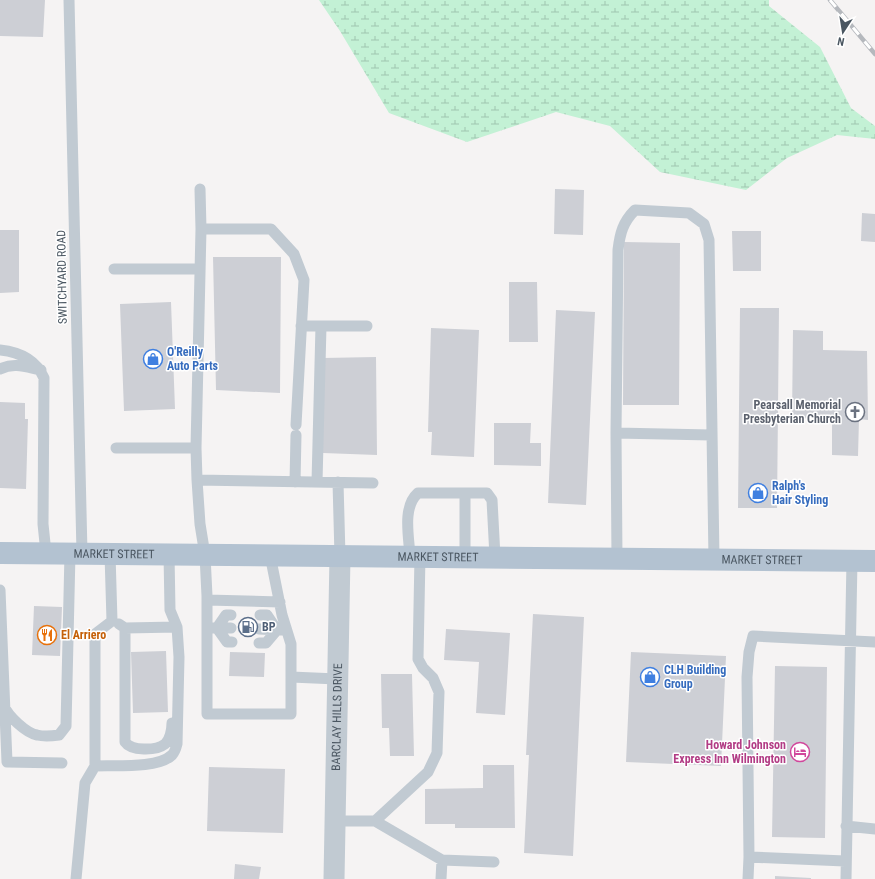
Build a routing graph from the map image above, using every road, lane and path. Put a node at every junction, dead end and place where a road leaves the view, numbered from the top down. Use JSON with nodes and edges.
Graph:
{"nodes":[{"id":1,"x":69,"y":0,"type":"edge"},
{"id":2,"x":200,"y":189,"type":"dead end"},
{"id":3,"x":201,"y":228,"type":"junction"},
{"id":4,"x":114,"y":269,"type":"dead end"},
{"id":5,"x":200,"y":269,"type":"junction"},
{"id":6,"x":301,"y":326,"type":"junction"},
{"id":7,"x":321,"y":326,"type":"junction"},
{"id":8,"x":367,"y":326,"type":"dead end"},
{"id":9,"x":0,"y":350,"type":"edge"},
{"id":10,"x":0,"y":369,"type":"edge"},
{"id":11,"x":41,"y":370,"type":"junction"},
{"id":12,"x":616,"y":433,"type":"junction"},
{"id":13,"x":712,"y":435,"type":"junction"},
{"id":14,"x":116,"y":448,"type":"dead end"},
{"id":15,"x":196,"y":448,"type":"junction"},
{"id":16,"x":197,"y":480,"type":"junction"},
{"id":17,"x":295,"y":482,"type":"junction"},
{"id":18,"x":317,"y":482,"type":"junction"},
{"id":19,"x":338,"y":482,"type":"junction"},
{"id":20,"x":373,"y":483,"type":"dead end"},
{"id":21,"x":465,"y":493,"type":"junction"},
{"id":22,"x":0,"y":553,"type":"edge"},
{"id":23,"x":46,"y":553,"type":"junction"},
{"id":24,"x":76,"y":553,"type":"junction"},
{"id":25,"x":110,"y":554,"type":"junction"},
{"id":26,"x":169,"y":554,"type":"junction"},
{"id":27,"x":205,"y":555,"type":"junction"},
{"id":28,"x":270,"y":555,"type":"junction"},
{"id":29,"x":340,"y":556,"type":"junction"},
{"id":30,"x":415,"y":556,"type":"junction"},
{"id":31,"x":465,"y":557,"type":"junction"},
{"id":32,"x":495,"y":557,"type":"junction"},
{"id":33,"x":617,"y":558,"type":"junction"},
{"id":34,"x":714,"y":559,"type":"junction"},
{"id":35,"x":852,"y":560,"type":"junction"},
{"id":36,"x":875,"y":561,"type":"edge"},
{"id":37,"x":0,"y":590,"type":"edge"},
{"id":38,"x":207,"y":600,"type":"junction"},
{"id":39,"x":280,"y":602,"type":"junction"},
{"id":40,"x":232,"y":615,"type":"dead end"},
{"id":41,"x":260,"y":615,"type":"dead end"},
{"id":42,"x":112,"y":621,"type":"junction"},
{"id":43,"x":177,"y":627,"type":"junction"},
{"id":44,"x":125,"y":628,"type":"junction"},
{"id":45,"x":212,"y":628,"type":"junction"},
{"id":46,"x":231,"y":628,"type":"dead end"},
{"id":47,"x":259,"y":629,"type":"dead end"},
{"id":48,"x":282,"y":630,"type":"junction"},
{"id":49,"x":851,"y":641,"type":"junction"},
{"id":50,"x":232,"y":642,"type":"dead end"},
{"id":51,"x":875,"y":642,"type":"edge"},
{"id":52,"x":259,"y":643,"type":"dead end"},
{"id":53,"x":179,"y":657,"type":"junction"},
{"id":54,"x":291,"y":677,"type":"junction"},
{"id":55,"x":337,"y":679,"type":"junction"},
{"id":56,"x":4,"y":706,"type":"junction"},
{"id":57,"x":62,"y":763,"type":"dead end"},
{"id":58,"x":95,"y":766,"type":"junction"},
{"id":59,"x":335,"y":821,"type":"junction"},
{"id":60,"x":375,"y":821,"type":"junction"},
{"id":61,"x":846,"y":826,"type":"junction"},
{"id":62,"x":875,"y":829,"type":"edge"},
{"id":63,"x":748,"y":857,"type":"junction"},
{"id":64,"x":442,"y":860,"type":"junction"},
{"id":65,"x":494,"y":862,"type":"dead end"},
{"id":66,"x":845,"y":862,"type":"junction"},
{"id":67,"x":76,"y":879,"type":"edge"},
{"id":68,"x":334,"y":879,"type":"edge"},
{"id":69,"x":441,"y":879,"type":"edge"},
{"id":70,"x":748,"y":879,"type":"edge"},
{"id":71,"x":846,"y":879,"type":"edge"}],
"edges":[{"from":1,"to":24,"type":"lane","name":"SWITCHYARD ROAD"},
{"from":2,"to":3,"type":"lane"},
{"from":3,"to":5,"type":"lane"},
{"from":3,"to":6,"type":"lane"},
{"from":4,"to":5,"type":"lane"},
{"from":5,"to":15,"type":"lane"},
{"from":6,"to":7,"type":"lane"},
{"from":6,"to":17,"type":"lane"},
{"from":7,"to":8,"type":"lane"},
{"from":7,"to":18,"type":"lane"},
{"from":9,"to":11,"type":"lane"},
{"from":10,"to":11,"type":"lane"},
{"from":11,"to":23,"type":"lane"},
{"from":12,"to":13,"type":"lane"},
{"from":12,"to":13,"type":"lane"},
{"from":12,"to":33,"type":"lane"},
{"from":13,"to":34,"type":"lane"},
{"from":14,"to":15,"type":"lane"},
{"from":15,"to":16,"type":"lane"},
{"from":16,"to":17,"type":"lane"},
{"from":16,"to":27,"type":"lane"},
{"from":17,"to":18,"type":"lane"},
{"from":18,"to":19,"type":"lane"},
{"from":19,"to":20,"type":"lane"},
{"from":19,"to":29,"type":"lane"},
{"from":21,"to":30,"type":"lane"},
{"from":21,"to":31,"type":"lane"},
{"from":21,"to":32,"type":"lane"},
{"from":22,"to":23,"type":"main road","name":"MARKET STREET"},
{"from":23,"to":24,"type":"main road","name":"MARKET STREET"},
{"from":24,"to":25,"type":"main road","name":"MARKET STREET"},
{"from":24,"to":56,"type":"lane","name":"SWITCHYARD ROAD"},
{"from":25,"to":26,"type":"main road","name":"MARKET STREET"},
{"from":25,"to":42,"type":"lane"},
{"from":26,"to":27,"type":"main road","name":"MARKET STREET"},
{"from":26,"to":43,"type":"lane"},
{"from":27,"to":28,"type":"main road","name":"MARKET STREET"},
{"from":27,"to":38,"type":"lane"},
{"from":28,"to":29,"type":"main road","name":"MARKET STREET"},
{"from":28,"to":39,"type":"lane"},
{"from":29,"to":30,"type":"main road","name":"MARKET STREET"},
{"from":29,"to":55,"type":"street","name":"BARCLAY HILLS DRIVE"},
{"from":30,"to":31,"type":"main road","name":"MARKET STREET"},
{"from":30,"to":60,"type":"lane"},
{"from":31,"to":32,"type":"main road","name":"MARKET STREET"},
{"from":32,"to":33,"type":"main road","name":"MARKET STREET"},
{"from":33,"to":34,"type":"main road","name":"MARKET STREET"},
{"from":34,"to":35,"type":"main road","name":"MARKET STREET"},
{"from":35,"to":36,"type":"main road","name":"MARKET STREET"},
{"from":35,"to":49,"type":"lane"},
{"from":37,"to":56,"type":"lane"},
{"from":38,"to":39,"type":"lane"},
{"from":38,"to":45,"type":"lane"},
{"from":39,"to":48,"type":"lane"},
{"from":40,"to":45,"type":"lane"},
{"from":41,"to":48,"type":"lane"},
{"from":42,"to":44,"type":"lane"},
{"from":42,"to":58,"type":"lane"},
{"from":43,"to":44,"type":"lane"},
{"from":43,"to":53,"type":"lane"},
{"from":44,"to":53,"type":"lane"},
{"from":45,"to":46,"type":"lane"},
{"from":45,"to":50,"type":"lane"},
{"from":45,"to":54,"type":"lane"},
{"from":47,"to":48,"type":"lane"},
{"from":48,"to":52,"type":"lane"},
{"from":48,"to":54,"type":"lane"},
{"from":49,"to":51,"type":"lane"},
{"from":49,"to":61,"type":"lane"},
{"from":49,"to":63,"type":"lane"},
{"from":53,"to":58,"type":"lane"},
{"from":54,"to":55,"type":"lane"},
{"from":55,"to":59,"type":"street","name":"BARCLAY HILLS DRIVE"},
{"from":56,"to":57,"type":"lane"},
{"from":58,"to":67,"type":"lane"},
{"from":59,"to":60,"type":"lane"},
{"from":59,"to":68,"type":"street","name":"BARCLAY HILLS DRIVE"},
{"from":60,"to":64,"type":"lane"},
{"from":61,"to":62,"type":"lane"},
{"from":61,"to":66,"type":"lane"},
{"from":63,"to":66,"type":"lane"},
{"from":63,"to":70,"type":"lane"},
{"from":64,"to":65,"type":"lane"},
{"from":64,"to":69,"type":"lane"},
{"from":66,"to":71,"type":"lane"}]}
